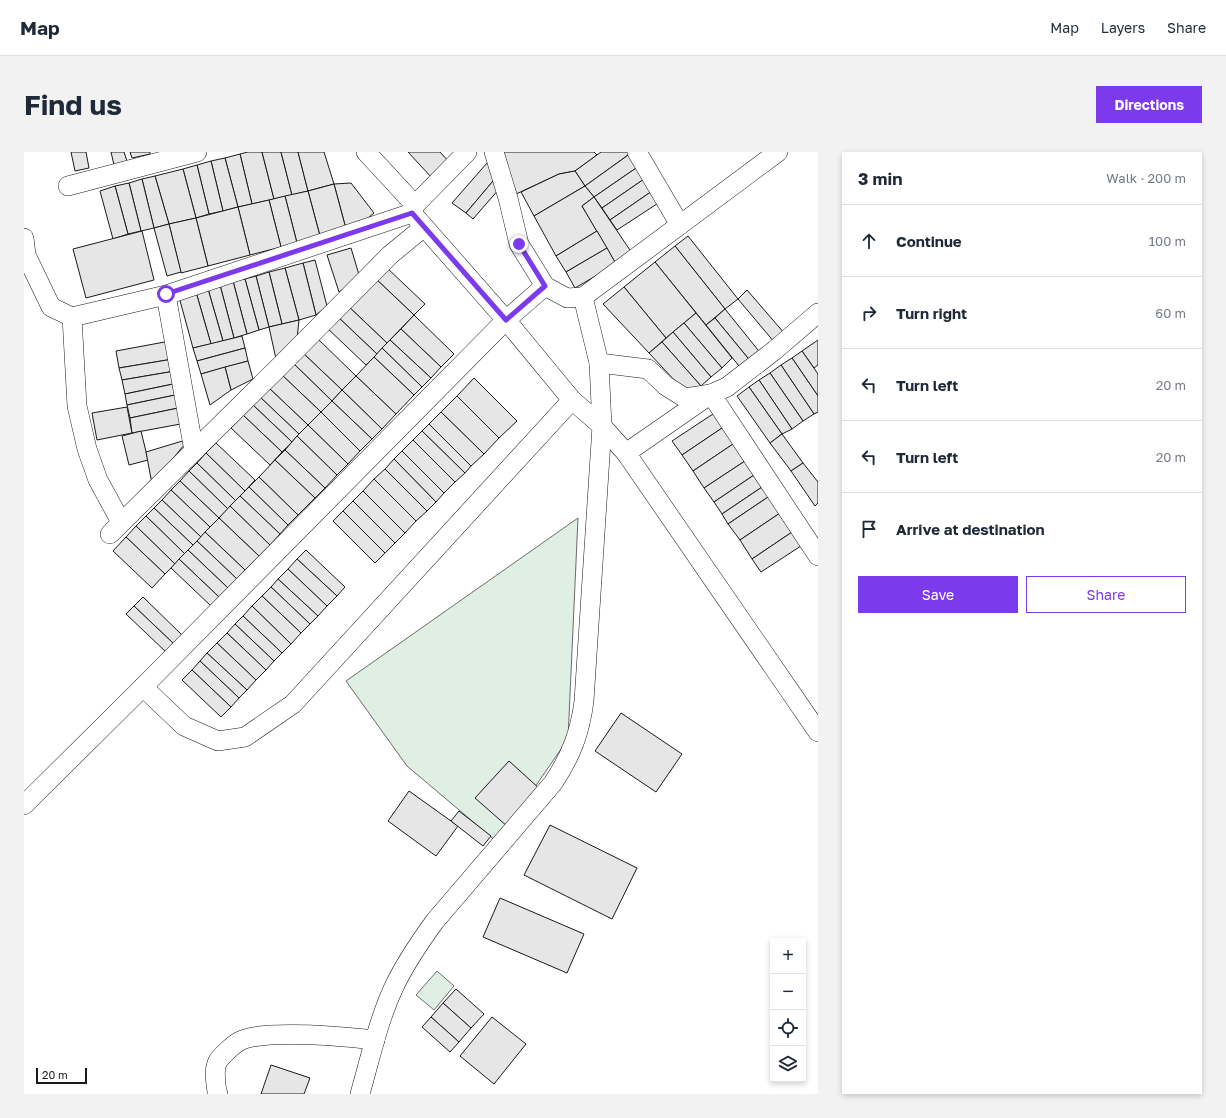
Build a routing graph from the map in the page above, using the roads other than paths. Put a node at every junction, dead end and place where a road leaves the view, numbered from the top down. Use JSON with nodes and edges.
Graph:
{"nodes":[{"id":1,"x":197,"y":152,"type":"edge"},
{"id":2,"x":366,"y":152,"type":"edge"},
{"id":3,"x":467,"y":152,"type":"edge"},
{"id":4,"x":494,"y":152,"type":"edge"},
{"id":5,"x":637,"y":152,"type":"edge"},
{"id":6,"x":778,"y":152,"type":"edge"},
{"id":7,"x":68,"y":186,"type":"dead end"},
{"id":8,"x":417,"y":215,"type":"junction"},
{"id":9,"x":680,"y":225,"type":"junction"},
{"id":10,"x":24,"y":238,"type":"edge"},
{"id":11,"x":545,"y":286,"type":"junction"},
{"id":12,"x":166,"y":294,"type":"junction"},
{"id":13,"x":583,"y":298,"type":"junction"},
{"id":14,"x":818,"y":313,"type":"edge"},
{"id":15,"x":72,"y":317,"type":"junction"},
{"id":16,"x":506,"y":320,"type":"junction"},
{"id":17,"x":599,"y":363,"type":"junction"},
{"id":18,"x":711,"y":394,"type":"junction"},
{"id":19,"x":572,"y":400,"type":"junction"},
{"id":20,"x":602,"y":426,"type":"junction"},
{"id":21,"x":194,"y":451,"type":"junction"},
{"id":22,"x":626,"y":453,"type":"junction"},
{"id":23,"x":818,"y":556,"type":"edge"},
{"id":24,"x":143,"y":687,"type":"junction"},
{"id":25,"x":818,"y":732,"type":"edge"},
{"id":26,"x":24,"y":805,"type":"edge"},
{"id":27,"x":375,"y":1040,"type":"junction"},
{"id":28,"x":218,"y":1094,"type":"edge"},
{"id":29,"x":360,"y":1094,"type":"edge"}],
"edges":[{"from":1,"to":7,"type":"street"},
{"from":2,"to":8,"type":"street"},
{"from":3,"to":8,"type":"street"},
{"from":4,"to":11,"type":"street"},
{"from":5,"to":9,"type":"street"},
{"from":6,"to":9,"type":"street"},
{"from":8,"to":12,"type":"street"},
{"from":8,"to":16,"type":"street"},
{"from":8,"to":21,"type":"street"},
{"from":9,"to":13,"type":"street"},
{"from":10,"to":15,"type":"street"},
{"from":11,"to":13,"type":"street"},
{"from":11,"to":16,"type":"street"},
{"from":12,"to":15,"type":"street"},
{"from":12,"to":21,"type":"street"},
{"from":13,"to":17,"type":"street"},
{"from":14,"to":18,"type":"street"},
{"from":15,"to":21,"type":"street"},
{"from":16,"to":19,"type":"street"},
{"from":16,"to":24,"type":"street"},
{"from":17,"to":18,"type":"street"},
{"from":17,"to":20,"type":"street"},
{"from":18,"to":22,"type":"street"},
{"from":18,"to":23,"type":"street"},
{"from":19,"to":20,"type":"street"},
{"from":19,"to":24,"type":"street"},
{"from":20,"to":22,"type":"street"},
{"from":20,"to":27,"type":"street"},
{"from":22,"to":25,"type":"street"},
{"from":24,"to":26,"type":"street"},
{"from":27,"to":28,"type":"street"},
{"from":27,"to":29,"type":"street"}]}
